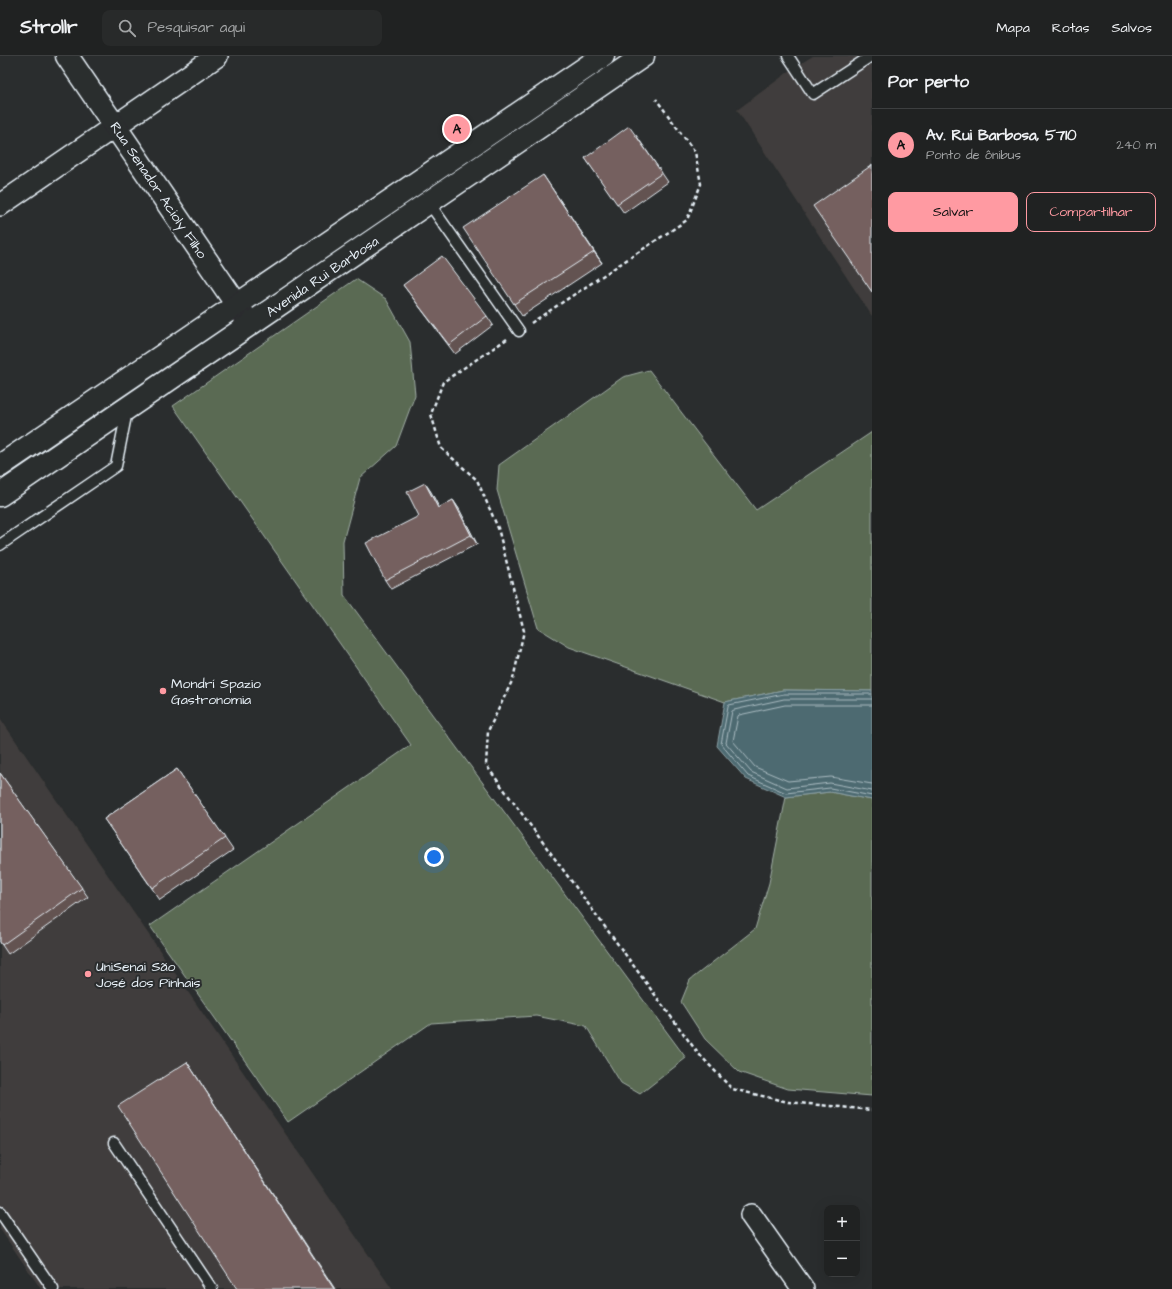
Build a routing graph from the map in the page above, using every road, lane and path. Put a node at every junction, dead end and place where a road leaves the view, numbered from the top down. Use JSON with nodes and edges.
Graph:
{"nodes":[{"id":1,"x":67,"y":56,"type":"edge"},
{"id":2,"x":217,"y":56,"type":"edge"},
{"id":3,"x":603,"y":56,"type":"edge"},
{"id":4,"x":643,"y":56,"type":"edge"},
{"id":5,"x":788,"y":56,"type":"edge"},
{"id":6,"x":871,"y":56,"type":"edge"},
{"id":7,"x":656,"y":99,"type":"dead end"},
{"id":8,"x":115,"y":126,"type":"junction"},
{"id":9,"x":428,"y":203,"type":"junction"},
{"id":10,"x":0,"y":205,"type":"edge"},
{"id":11,"x":237,"y":305,"type":"junction"},
{"id":12,"x":250,"y":324,"type":"junction"},
{"id":13,"x":519,"y":331,"type":"junction"},
{"id":14,"x":127,"y":409,"type":"junction"},
{"id":15,"x":0,"y":466,"type":"edge"},
{"id":16,"x":0,"y":495,"type":"edge"},
{"id":17,"x":0,"y":545,"type":"edge"},
{"id":18,"x":872,"y":1110,"type":"edge"},
{"id":19,"x":114,"y":1143,"type":"dead end"},
{"id":20,"x":0,"y":1212,"type":"edge"},
{"id":21,"x":751,"y":1215,"type":"dead end"},
{"id":22,"x":53,"y":1289,"type":"edge"},
{"id":23,"x":212,"y":1289,"type":"edge"},
{"id":24,"x":803,"y":1289,"type":"edge"}],
"edges":[{"from":1,"to":8,"type":"main road","name":"Rua Senador Acioly Filho"},
{"from":2,"to":8,"type":"street"},
{"from":3,"to":11,"type":"main road","name":"Avenida Rui Barbosa"},
{"from":4,"to":9,"type":"main road","name":"Avenida Rui Barbosa"},
{"from":5,"to":6,"type":"lane"},
{"from":7,"to":13,"type":"path"},
{"from":8,"to":10,"type":"street"},
{"from":8,"to":11,"type":"main road","name":"Rua Senador Acioly Filho"},
{"from":9,"to":12,"type":"main road","name":"Avenida Rui Barbosa"},
{"from":9,"to":13,"type":"lane"},
{"from":11,"to":12,"type":"main road","name":"Rua Senador Acioly Filho"},
{"from":11,"to":15,"type":"main road","name":"Avenida Rui Barbosa"},
{"from":12,"to":14,"type":"main road","name":"Avenida Rui Barbosa"},
{"from":13,"to":18,"type":"path"},
{"from":14,"to":16,"type":"main road","name":"Avenida Rui Barbosa"},
{"from":14,"to":17,"type":"lane"},
{"from":19,"to":23,"type":"lane"},
{"from":20,"to":22,"type":"lane"},
{"from":21,"to":24,"type":"street"}]}
